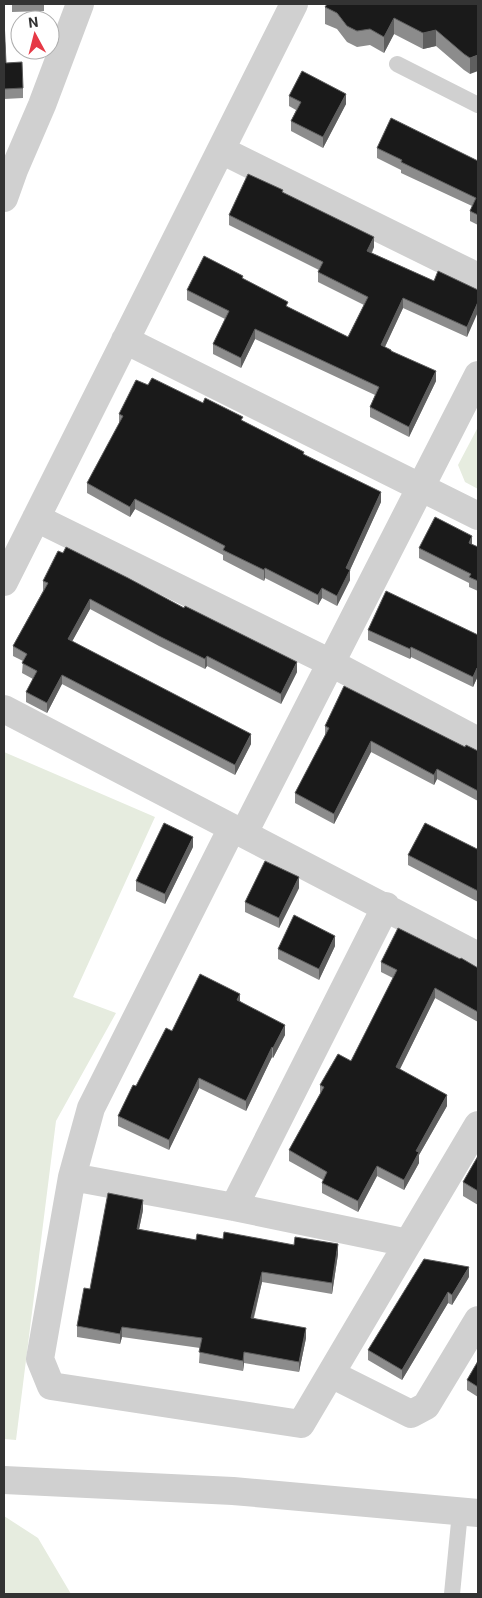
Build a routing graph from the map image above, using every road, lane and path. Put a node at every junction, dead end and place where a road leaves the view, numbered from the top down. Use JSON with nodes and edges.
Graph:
{"nodes":[{"id":1,"x":80,"y":4,"type":"edge"},
{"id":2,"x":294,"y":4,"type":"edge"},
{"id":3,"x":397,"y":64,"type":"dead end"},
{"id":4,"x":478,"y":105,"type":"edge"},
{"id":5,"x":221,"y":150,"type":"junction"},
{"id":6,"x":9,"y":170,"type":"edge"},
{"id":7,"x":4,"y":198,"type":"edge"},
{"id":8,"x":478,"y":278,"type":"edge"},
{"id":9,"x":125,"y":340,"type":"junction"},
{"id":10,"x":478,"y":375,"type":"edge"},
{"id":11,"x":421,"y":487,"type":"junction"},
{"id":12,"x":478,"y":516,"type":"edge"},
{"id":13,"x":36,"y":518,"type":"junction"},
{"id":14,"x":4,"y":582,"type":"edge"},
{"id":15,"x":331,"y":663,"type":"junction"},
{"id":16,"x":4,"y":709,"type":"edge"},
{"id":17,"x":478,"y":741,"type":"edge"},
{"id":18,"x":238,"y":830,"type":"junction"},
{"id":19,"x":386,"y":906,"type":"junction"},
{"id":20,"x":478,"y":956,"type":"edge"},
{"id":21,"x":478,"y":1126,"type":"edge"},
{"id":22,"x":72,"y":1178,"type":"junction"},
{"id":23,"x":234,"y":1207,"type":"junction"},
{"id":24,"x":408,"y":1243,"type":"junction"},
{"id":25,"x":478,"y":1320,"type":"edge"},
{"id":26,"x":331,"y":1374,"type":"junction"},
{"id":27,"x":4,"y":1480,"type":"edge"},
{"id":28,"x":469,"y":1513,"type":"edge"},
{"id":29,"x":452,"y":1594,"type":"edge"}],
"edges":[{"from":1,"to":6,"type":"street"},
{"from":2,"to":5,"type":"street"},
{"from":3,"to":4,"type":"lane"},
{"from":5,"to":8,"type":"street"},
{"from":5,"to":9,"type":"street"},
{"from":6,"to":7,"type":"street"},
{"from":9,"to":11,"type":"street"},
{"from":9,"to":13,"type":"street"},
{"from":10,"to":11,"type":"street"},
{"from":11,"to":12,"type":"street"},
{"from":11,"to":15,"type":"street"},
{"from":13,"to":14,"type":"street"},
{"from":13,"to":15,"type":"street"},
{"from":15,"to":17,"type":"street"},
{"from":15,"to":18,"type":"street"},
{"from":16,"to":18,"type":"street"},
{"from":18,"to":19,"type":"street"},
{"from":18,"to":22,"type":"street"},
{"from":19,"to":20,"type":"street"},
{"from":19,"to":23,"type":"street"},
{"from":21,"to":24,"type":"street"},
{"from":22,"to":23,"type":"street"},
{"from":22,"to":26,"type":"street"},
{"from":23,"to":24,"type":"street"},
{"from":24,"to":26,"type":"street"},
{"from":25,"to":26,"type":"street"},
{"from":27,"to":28,"type":"street"},
{"from":28,"to":29,"type":"lane"}]}
